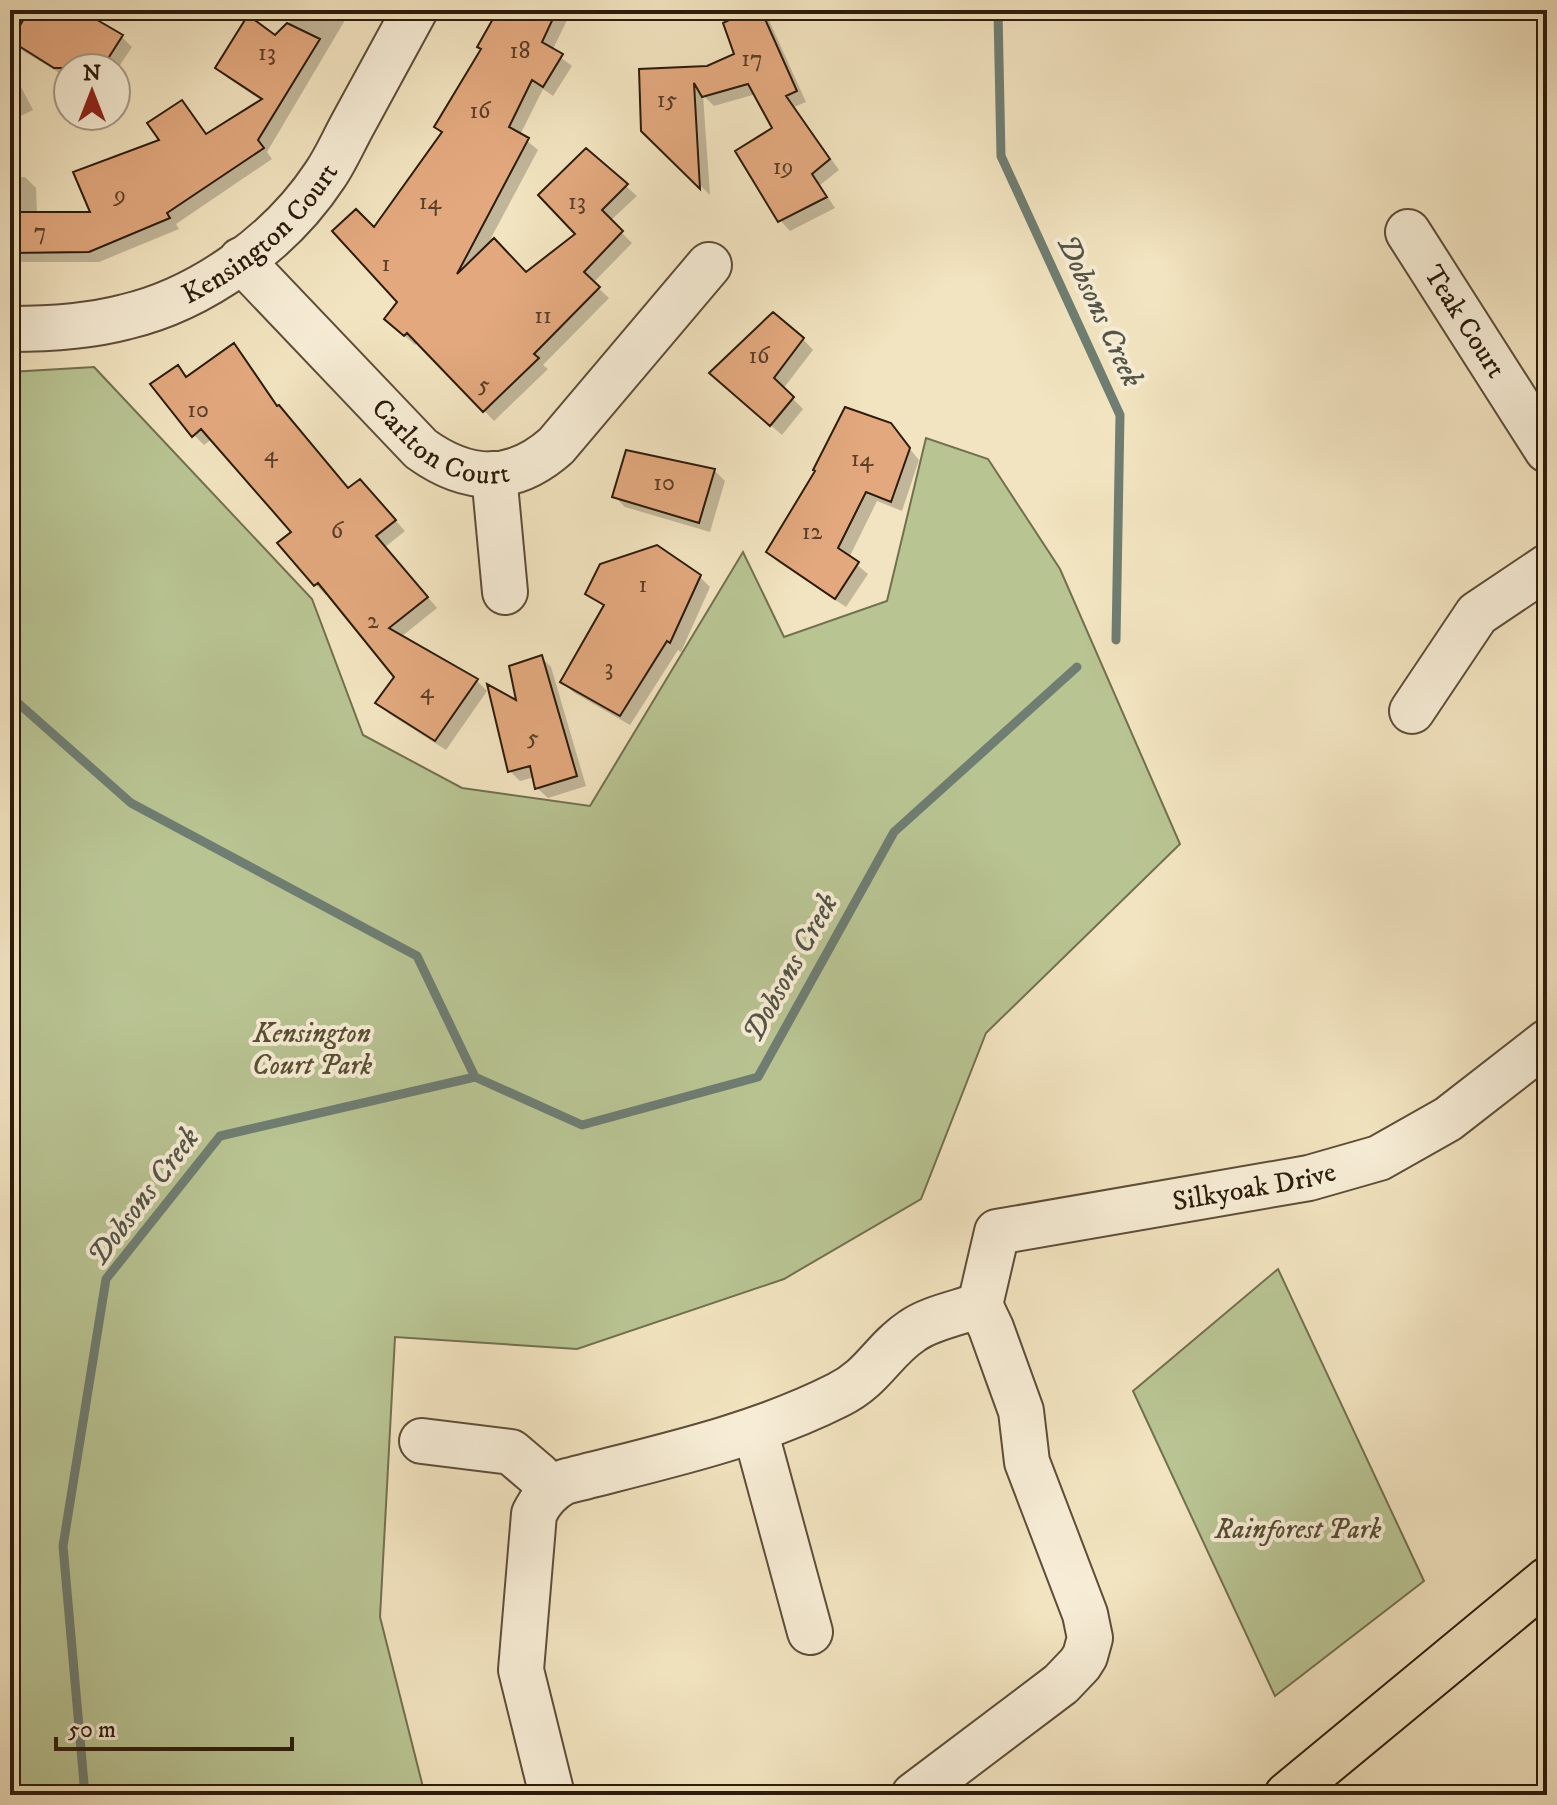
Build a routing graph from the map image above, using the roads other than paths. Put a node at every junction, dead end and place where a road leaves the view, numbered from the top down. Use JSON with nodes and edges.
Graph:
{"nodes":[{"id":1,"x":415,"y":10,"type":"edge"},
{"id":2,"x":1408,"y":232,"type":"dead end"},
{"id":3,"x":241,"y":260,"type":"junction"},
{"id":4,"x":709,"y":265,"type":"dead end"},
{"id":5,"x":10,"y":329,"type":"edge"},
{"id":6,"x":1547,"y":450,"type":"edge"},
{"id":7,"x":494,"y":474,"type":"junction"},
{"id":8,"x":1547,"y":567,"type":"edge"},
{"id":9,"x":505,"y":592,"type":"dead end"},
{"id":10,"x":1412,"y":711,"type":"dead end"},
{"id":11,"x":1545,"y":1046,"type":"edge"},
{"id":12,"x":980,"y":1305,"type":"junction"},
{"id":13,"x":755,"y":1430,"type":"junction"},
{"id":14,"x":422,"y":1441,"type":"dead end"},
{"id":15,"x":550,"y":1490,"type":"junction"},
{"id":16,"x":1547,"y":1580,"type":"edge"},
{"id":17,"x":810,"y":1632,"type":"dead end"},
{"id":18,"x":552,"y":1795,"type":"edge"},
{"id":19,"x":914,"y":1795,"type":"edge"},
{"id":20,"x":1287,"y":1795,"type":"edge"}],
"edges":[{"from":1,"to":3,"type":"street","name":"Kensington Court"},
{"from":2,"to":6,"type":"street","name":"Teak Court"},
{"from":3,"to":5,"type":"street","name":"Kensington Court"},
{"from":3,"to":7,"type":"street","name":"Carlton Court"},
{"from":4,"to":7,"type":"street","name":"Carlton Court"},
{"from":7,"to":9,"type":"street"},
{"from":8,"to":10,"type":"street"},
{"from":11,"to":12,"type":"street","name":"Silkyoak Drive"},
{"from":12,"to":13,"type":"street"},
{"from":12,"to":19,"type":"street"},
{"from":13,"to":15,"type":"street"},
{"from":13,"to":17,"type":"street"},
{"from":14,"to":15,"type":"street"},
{"from":15,"to":18,"type":"street"},
{"from":16,"to":20,"type":"main road"}]}
